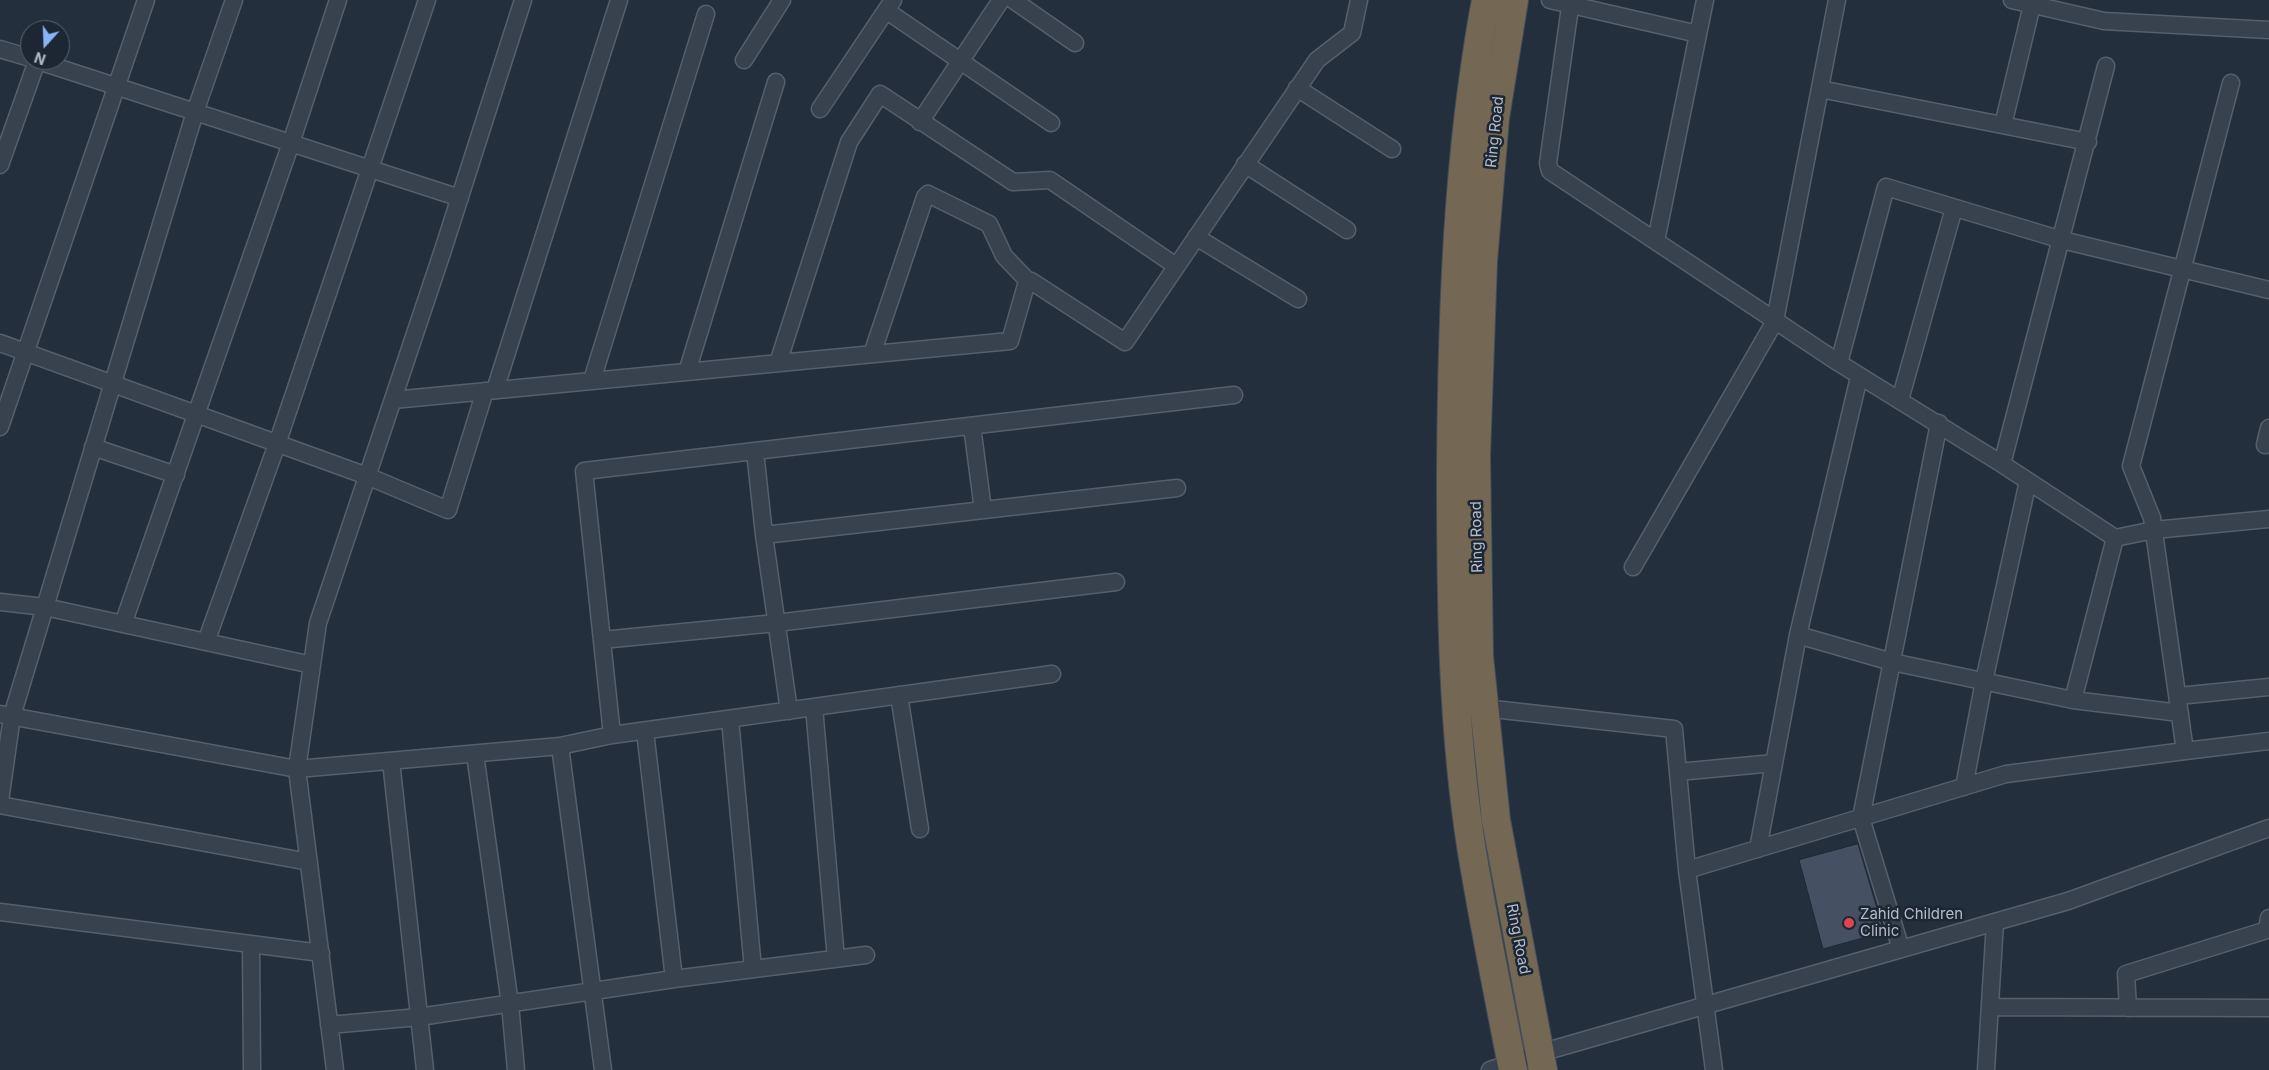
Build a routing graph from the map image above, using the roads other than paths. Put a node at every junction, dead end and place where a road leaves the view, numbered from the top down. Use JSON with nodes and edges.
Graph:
{"nodes":[{"id":1,"x":146,"y":0,"type":"edge"},
{"id":2,"x":234,"y":0,"type":"edge"},
{"id":3,"x":338,"y":0,"type":"edge"},
{"id":4,"x":427,"y":0,"type":"edge"},
{"id":5,"x":523,"y":0,"type":"edge"},
{"id":6,"x":619,"y":0,"type":"edge"},
{"id":7,"x":782,"y":0,"type":"edge"},
{"id":8,"x":1001,"y":0,"type":"edge"},
{"id":9,"x":1013,"y":0,"type":"edge"},
{"id":10,"x":1359,"y":0,"type":"edge"},
{"id":11,"x":1486,"y":0,"type":"edge"},
{"id":12,"x":1514,"y":0,"type":"edge"},
{"id":13,"x":1550,"y":0,"type":"edge"},
{"id":14,"x":1705,"y":0,"type":"edge"},
{"id":15,"x":1837,"y":0,"type":"edge"},
{"id":16,"x":2012,"y":0,"type":"edge"},
{"id":17,"x":1570,"y":2,"type":"edge"},
{"id":18,"x":892,"y":3,"type":"edge"},
{"id":19,"x":2036,"y":4,"type":"edge"},
{"id":20,"x":706,"y":14,"type":"dead end"},
{"id":21,"x":2269,"y":30,"type":"edge"},
{"id":22,"x":1698,"y":34,"type":"junction"},
{"id":23,"x":1076,"y":43,"type":"dead end"},
{"id":24,"x":0,"y":49,"type":"edge"},
{"id":25,"x":20,"y":55,"type":"edge"},
{"id":26,"x":744,"y":60,"type":"dead end"},
{"id":27,"x":961,"y":62,"type":"junction"},
{"id":28,"x":2106,"y":66,"type":"dead end"},
{"id":29,"x":33,"y":70,"type":"edge"},
{"id":30,"x":66,"y":70,"type":"edge"},
{"id":31,"x":776,"y":82,"type":"dead end"},
{"id":32,"x":2232,"y":83,"type":"dead end"},
{"id":33,"x":116,"y":87,"type":"junction"},
{"id":34,"x":1297,"y":88,"type":"junction"},
{"id":35,"x":1820,"y":89,"type":"junction"},
{"id":36,"x":820,"y":109,"type":"dead end"},
{"id":37,"x":195,"y":112,"type":"junction"},
{"id":38,"x":920,"y":122,"type":"junction"},
{"id":39,"x":1051,"y":124,"type":"dead end"},
{"id":40,"x":2003,"y":125,"type":"junction"},
{"id":41,"x":2088,"y":142,"type":"junction"},
{"id":42,"x":291,"y":143,"type":"junction"},
{"id":43,"x":1392,"y":149,"type":"dead end"},
{"id":44,"x":1246,"y":164,"type":"junction"},
{"id":45,"x":0,"y":165,"type":"edge"},
{"id":46,"x":372,"y":170,"type":"junction"},
{"id":47,"x":460,"y":198,"type":"junction"},
{"id":48,"x":1954,"y":208,"type":"junction"},
{"id":49,"x":1347,"y":230,"type":"dead end"},
{"id":50,"x":1196,"y":237,"type":"junction"},
{"id":51,"x":2062,"y":240,"type":"junction"},
{"id":52,"x":1656,"y":241,"type":"junction"},
{"id":53,"x":1176,"y":266,"type":"junction"},
{"id":54,"x":2181,"y":268,"type":"junction"},
{"id":55,"x":1029,"y":282,"type":"junction"},
{"id":56,"x":2269,"y":290,"type":"edge"},
{"id":57,"x":1298,"y":299,"type":"dead end"},
{"id":58,"x":1774,"y":321,"type":"junction"},
{"id":59,"x":0,"y":344,"type":"edge"},
{"id":60,"x":25,"y":353,"type":"junction"},
{"id":61,"x":872,"y":354,"type":"junction"},
{"id":62,"x":1839,"y":362,"type":"junction"},
{"id":63,"x":778,"y":363,"type":"junction"},
{"id":64,"x":687,"y":372,"type":"junction"},
{"id":65,"x":1858,"y":376,"type":"junction"},
{"id":66,"x":592,"y":380,"type":"junction"},
{"id":67,"x":112,"y":385,"type":"junction"},
{"id":68,"x":490,"y":390,"type":"junction"},
{"id":69,"x":1234,"y":396,"type":"dead end"},
{"id":70,"x":393,"y":400,"type":"junction"},
{"id":71,"x":1900,"y":400,"type":"junction"},
{"id":72,"x":197,"y":415,"type":"junction"},
{"id":73,"x":1939,"y":424,"type":"junction"},
{"id":74,"x":972,"y":426,"type":"junction"},
{"id":75,"x":0,"y":427,"type":"edge"},
{"id":76,"x":2269,"y":428,"type":"edge"},
{"id":77,"x":277,"y":444,"type":"junction"},
{"id":78,"x":2265,"y":445,"type":"dead end"},
{"id":79,"x":93,"y":447,"type":"junction"},
{"id":80,"x":755,"y":451,"type":"junction"},
{"id":81,"x":2002,"y":464,"type":"junction"},
{"id":82,"x":176,"y":476,"type":"junction"},
{"id":83,"x":367,"y":476,"type":"junction"},
{"id":84,"x":2028,"y":481,"type":"junction"},
{"id":85,"x":1177,"y":488,"type":"dead end"},
{"id":86,"x":983,"y":510,"type":"junction"},
{"id":87,"x":2269,"y":519,"type":"edge"},
{"id":88,"x":2154,"y":530,"type":"junction"},
{"id":89,"x":764,"y":535,"type":"junction"},
{"id":90,"x":2114,"y":538,"type":"junction"},
{"id":91,"x":1633,"y":568,"type":"dead end"},
{"id":92,"x":1116,"y":582,"type":"dead end"},
{"id":93,"x":0,"y":602,"type":"edge"},
{"id":94,"x":45,"y":607,"type":"junction"},
{"id":95,"x":776,"y":623,"type":"junction"},
{"id":96,"x":123,"y":624,"type":"junction"},
{"id":97,"x":1798,"y":635,"type":"junction"},
{"id":98,"x":602,"y":640,"type":"junction"},
{"id":99,"x":206,"y":642,"type":"junction"},
{"id":100,"x":1892,"y":662,"type":"junction"},
{"id":101,"x":312,"y":665,"type":"junction"},
{"id":102,"x":1052,"y":674,"type":"dead end"},
{"id":103,"x":1984,"y":681,"type":"junction"},
{"id":104,"x":2269,"y":687,"type":"edge"},
{"id":105,"x":899,"y":695,"type":"junction"},
{"id":106,"x":2178,"y":696,"type":"junction"},
{"id":107,"x":2072,"y":700,"type":"junction"},
{"id":108,"x":814,"y":707,"type":"junction"},
{"id":109,"x":1484,"y":708,"type":"junction"},
{"id":110,"x":789,"y":711,"type":"junction"},
{"id":111,"x":2180,"y":712,"type":"junction"},
{"id":112,"x":6,"y":715,"type":"edge"},
{"id":113,"x":730,"y":718,"type":"junction"},
{"id":114,"x":645,"y":730,"type":"junction"},
{"id":115,"x":612,"y":735,"type":"junction"},
{"id":116,"x":2269,"y":742,"type":"edge"},
{"id":117,"x":560,"y":746,"type":"junction"},
{"id":118,"x":2185,"y":751,"type":"junction"},
{"id":119,"x":475,"y":754,"type":"junction"},
{"id":120,"x":391,"y":761,"type":"junction"},
{"id":121,"x":1774,"y":763,"type":"junction"},
{"id":122,"x":297,"y":768,"type":"junction"},
{"id":123,"x":1678,"y":772,"type":"junction"},
{"id":124,"x":1964,"y":787,"type":"junction"},
{"id":125,"x":0,"y":803,"type":"edge"},
{"id":126,"x":1861,"y":818,"type":"junction"},
{"id":127,"x":2269,"y":828,"type":"edge"},
{"id":128,"x":920,"y":829,"type":"dead end"},
{"id":129,"x":1758,"y":849,"type":"junction"},
{"id":130,"x":309,"y":862,"type":"junction"},
{"id":131,"x":1687,"y":870,"type":"junction"},
{"id":132,"x":0,"y":912,"type":"edge"},
{"id":133,"x":2269,"y":918,"type":"edge"},
{"id":134,"x":1995,"y":922,"type":"junction"},
{"id":135,"x":251,"y":944,"type":"junction"},
{"id":136,"x":1901,"y":950,"type":"junction"},
{"id":137,"x":321,"y":953,"type":"junction"},
{"id":138,"x":866,"y":955,"type":"dead end"},
{"id":139,"x":836,"y":959,"type":"junction"},
{"id":140,"x":753,"y":969,"type":"junction"},
{"id":141,"x":674,"y":979,"type":"junction"},
{"id":142,"x":593,"y":992,"type":"junction"},
{"id":143,"x":510,"y":1004,"type":"junction"},
{"id":144,"x":1705,"y":1006,"type":"junction"},
{"id":145,"x":1990,"y":1007,"type":"junction"},
{"id":146,"x":2128,"y":1008,"type":"junction"},
{"id":147,"x":2269,"y":1008,"type":"edge"},
{"id":148,"x":419,"y":1017,"type":"junction"},
{"id":149,"x":330,"y":1025,"type":"junction"},
{"id":150,"x":1541,"y":1062,"type":"edge"},
{"id":151,"x":1505,"y":1068,"type":"edge"},
{"id":152,"x":252,"y":1070,"type":"edge"},
{"id":153,"x":335,"y":1070,"type":"edge"},
{"id":154,"x":426,"y":1070,"type":"edge"},
{"id":155,"x":516,"y":1070,"type":"edge"},
{"id":156,"x":603,"y":1070,"type":"edge"},
{"id":157,"x":1714,"y":1070,"type":"edge"},
{"id":158,"x":1986,"y":1070,"type":"edge"}],
"edges":[{"from":1,"to":33,"type":"street"},
{"from":2,"to":37,"type":"street"},
{"from":3,"to":42,"type":"street"},
{"from":4,"to":46,"type":"street"},
{"from":5,"to":47,"type":"street"},
{"from":6,"to":68,"type":"street"},
{"from":7,"to":26,"type":"street"},
{"from":8,"to":27,"type":"street"},
{"from":9,"to":23,"type":"street"},
{"from":10,"to":34,"type":"street"},
{"from":11,"to":151,"type":"highway","name":"Ring Road"},
{"from":12,"to":109,"type":"highway","name":"Ring Road"},
{"from":13,"to":17,"type":"street"},
{"from":14,"to":22,"type":"street"},
{"from":15,"to":35,"type":"street"},
{"from":16,"to":19,"type":"street"},
{"from":17,"to":22,"type":"street"},
{"from":17,"to":52,"type":"street"},
{"from":18,"to":27,"type":"street"},
{"from":18,"to":36,"type":"street"},
{"from":19,"to":21,"type":"street"},
{"from":19,"to":40,"type":"street"},
{"from":20,"to":66,"type":"street"},
{"from":22,"to":52,"type":"street"},
{"from":24,"to":25,"type":"street"},
{"from":27,"to":38,"type":"street"},
{"from":27,"to":39,"type":"street"},
{"from":28,"to":41,"type":"street"},
{"from":29,"to":45,"type":"street"},
{"from":30,"to":33,"type":"street"},
{"from":31,"to":64,"type":"street"},
{"from":32,"to":54,"type":"street"},
{"from":33,"to":37,"type":"street"},
{"from":33,"to":60,"type":"street"},
{"from":34,"to":43,"type":"street"},
{"from":34,"to":44,"type":"street"},
{"from":35,"to":40,"type":"street"},
{"from":35,"to":58,"type":"street"},
{"from":37,"to":42,"type":"street"},
{"from":37,"to":67,"type":"street"},
{"from":38,"to":53,"type":"street"},
{"from":38,"to":63,"type":"street"},
{"from":40,"to":41,"type":"street"},
{"from":41,"to":51,"type":"street"},
{"from":42,"to":46,"type":"street"},
{"from":42,"to":72,"type":"street"},
{"from":44,"to":49,"type":"street"},
{"from":44,"to":50,"type":"street"},
{"from":46,"to":47,"type":"street"},
{"from":46,"to":77,"type":"street"},
{"from":47,"to":70,"type":"street"},
{"from":48,"to":51,"type":"street"},
{"from":48,"to":62,"type":"street"},
{"from":48,"to":71,"type":"street"},
{"from":50,"to":53,"type":"street"},
{"from":50,"to":57,"type":"street"},
{"from":51,"to":54,"type":"street"},
{"from":51,"to":81,"type":"street"},
{"from":52,"to":58,"type":"street"},
{"from":53,"to":55,"type":"street"},
{"from":54,"to":56,"type":"street"},
{"from":54,"to":88,"type":"street"},
{"from":55,"to":61,"type":"street"},
{"from":55,"to":61,"type":"street"},
{"from":58,"to":62,"type":"street"},
{"from":58,"to":91,"type":"street"},
{"from":59,"to":60,"type":"street"},
{"from":60,"to":67,"type":"street"},
{"from":60,"to":75,"type":"street"},
{"from":61,"to":63,"type":"street"},
{"from":62,"to":65,"type":"street"},
{"from":63,"to":64,"type":"street"},
{"from":64,"to":66,"type":"street"},
{"from":65,"to":71,"type":"street"},
{"from":65,"to":97,"type":"street"},
{"from":66,"to":68,"type":"street"},
{"from":67,"to":72,"type":"street"},
{"from":67,"to":79,"type":"street"},
{"from":68,"to":70,"type":"street"},
{"from":68,"to":83,"type":"street"},
{"from":69,"to":74,"type":"street"},
{"from":70,"to":83,"type":"street"},
{"from":71,"to":73,"type":"street"},
{"from":72,"to":77,"type":"street"},
{"from":72,"to":82,"type":"street"},
{"from":73,"to":81,"type":"street"},
{"from":73,"to":100,"type":"street"},
{"from":74,"to":80,"type":"street"},
{"from":74,"to":86,"type":"street"},
{"from":76,"to":78,"type":"street"},
{"from":77,"to":83,"type":"street"},
{"from":77,"to":99,"type":"street"},
{"from":79,"to":82,"type":"street"},
{"from":79,"to":94,"type":"street"},
{"from":80,"to":89,"type":"street"},
{"from":80,"to":98,"type":"street"},
{"from":81,"to":84,"type":"street"},
{"from":82,"to":96,"type":"street"},
{"from":83,"to":101,"type":"street"},
{"from":84,"to":90,"type":"street"},
{"from":84,"to":103,"type":"street"},
{"from":85,"to":86,"type":"street"},
{"from":86,"to":89,"type":"street"},
{"from":87,"to":88,"type":"street"},
{"from":88,"to":90,"type":"street"},
{"from":88,"to":106,"type":"street"},
{"from":89,"to":95,"type":"street"},
{"from":90,"to":107,"type":"street"},
{"from":92,"to":95,"type":"street"},
{"from":93,"to":94,"type":"street"},
{"from":94,"to":96,"type":"street"},
{"from":94,"to":112,"type":"street"},
{"from":95,"to":98,"type":"street"},
{"from":95,"to":110,"type":"street"},
{"from":96,"to":99,"type":"street"},
{"from":97,"to":100,"type":"street"},
{"from":97,"to":121,"type":"street"},
{"from":98,"to":115,"type":"street"},
{"from":99,"to":101,"type":"street"},
{"from":100,"to":103,"type":"street"},
{"from":100,"to":126,"type":"street"},
{"from":101,"to":122,"type":"street"},
{"from":102,"to":105,"type":"street"},
{"from":103,"to":107,"type":"street"},
{"from":103,"to":124,"type":"street"},
{"from":104,"to":106,"type":"street"},
{"from":105,"to":108,"type":"street"},
{"from":105,"to":128,"type":"street"},
{"from":106,"to":111,"type":"street"},
{"from":107,"to":111,"type":"street"},
{"from":108,"to":110,"type":"street"},
{"from":108,"to":139,"type":"street"},
{"from":109,"to":123,"type":"street"},
{"from":109,"to":150,"type":"highway","name":"Ring Road"},
{"from":110,"to":113,"type":"street"},
{"from":111,"to":118,"type":"street"},
{"from":112,"to":122,"type":"street"},
{"from":112,"to":125,"type":"street"},
{"from":113,"to":114,"type":"street"},
{"from":113,"to":140,"type":"street"},
{"from":114,"to":115,"type":"street"},
{"from":114,"to":141,"type":"street"},
{"from":115,"to":117,"type":"street"},
{"from":116,"to":118,"type":"street"},
{"from":117,"to":119,"type":"street"},
{"from":117,"to":142,"type":"street"},
{"from":118,"to":124,"type":"street"},
{"from":119,"to":120,"type":"street"},
{"from":119,"to":143,"type":"street"},
{"from":120,"to":122,"type":"street"},
{"from":120,"to":148,"type":"street"},
{"from":121,"to":123,"type":"street"},
{"from":121,"to":129,"type":"street"},
{"from":122,"to":130,"type":"street"},
{"from":123,"to":131,"type":"street"},
{"from":124,"to":126,"type":"street"},
{"from":125,"to":130,"type":"street"},
{"from":126,"to":129,"type":"street"},
{"from":126,"to":136,"type":"street"},
{"from":127,"to":134,"type":"street"},
{"from":129,"to":131,"type":"street"},
{"from":130,"to":137,"type":"street"},
{"from":131,"to":144,"type":"street"},
{"from":132,"to":135,"type":"street"},
{"from":133,"to":146,"type":"street"},
{"from":134,"to":136,"type":"street"},
{"from":134,"to":145,"type":"street"},
{"from":135,"to":137,"type":"street"},
{"from":135,"to":152,"type":"street"},
{"from":136,"to":144,"type":"street"},
{"from":137,"to":149,"type":"street"},
{"from":138,"to":139,"type":"street"},
{"from":139,"to":140,"type":"street"},
{"from":140,"to":141,"type":"street"},
{"from":141,"to":142,"type":"street"},
{"from":142,"to":143,"type":"street"},
{"from":142,"to":156,"type":"street"},
{"from":143,"to":148,"type":"street"},
{"from":143,"to":155,"type":"street"},
{"from":144,"to":150,"type":"street"},
{"from":144,"to":157,"type":"street"},
{"from":145,"to":146,"type":"street"},
{"from":145,"to":158,"type":"street"},
{"from":146,"to":147,"type":"street"},
{"from":148,"to":149,"type":"street"},
{"from":148,"to":154,"type":"street"},
{"from":149,"to":153,"type":"street"},
{"from":150,"to":151,"type":"street"}]}
